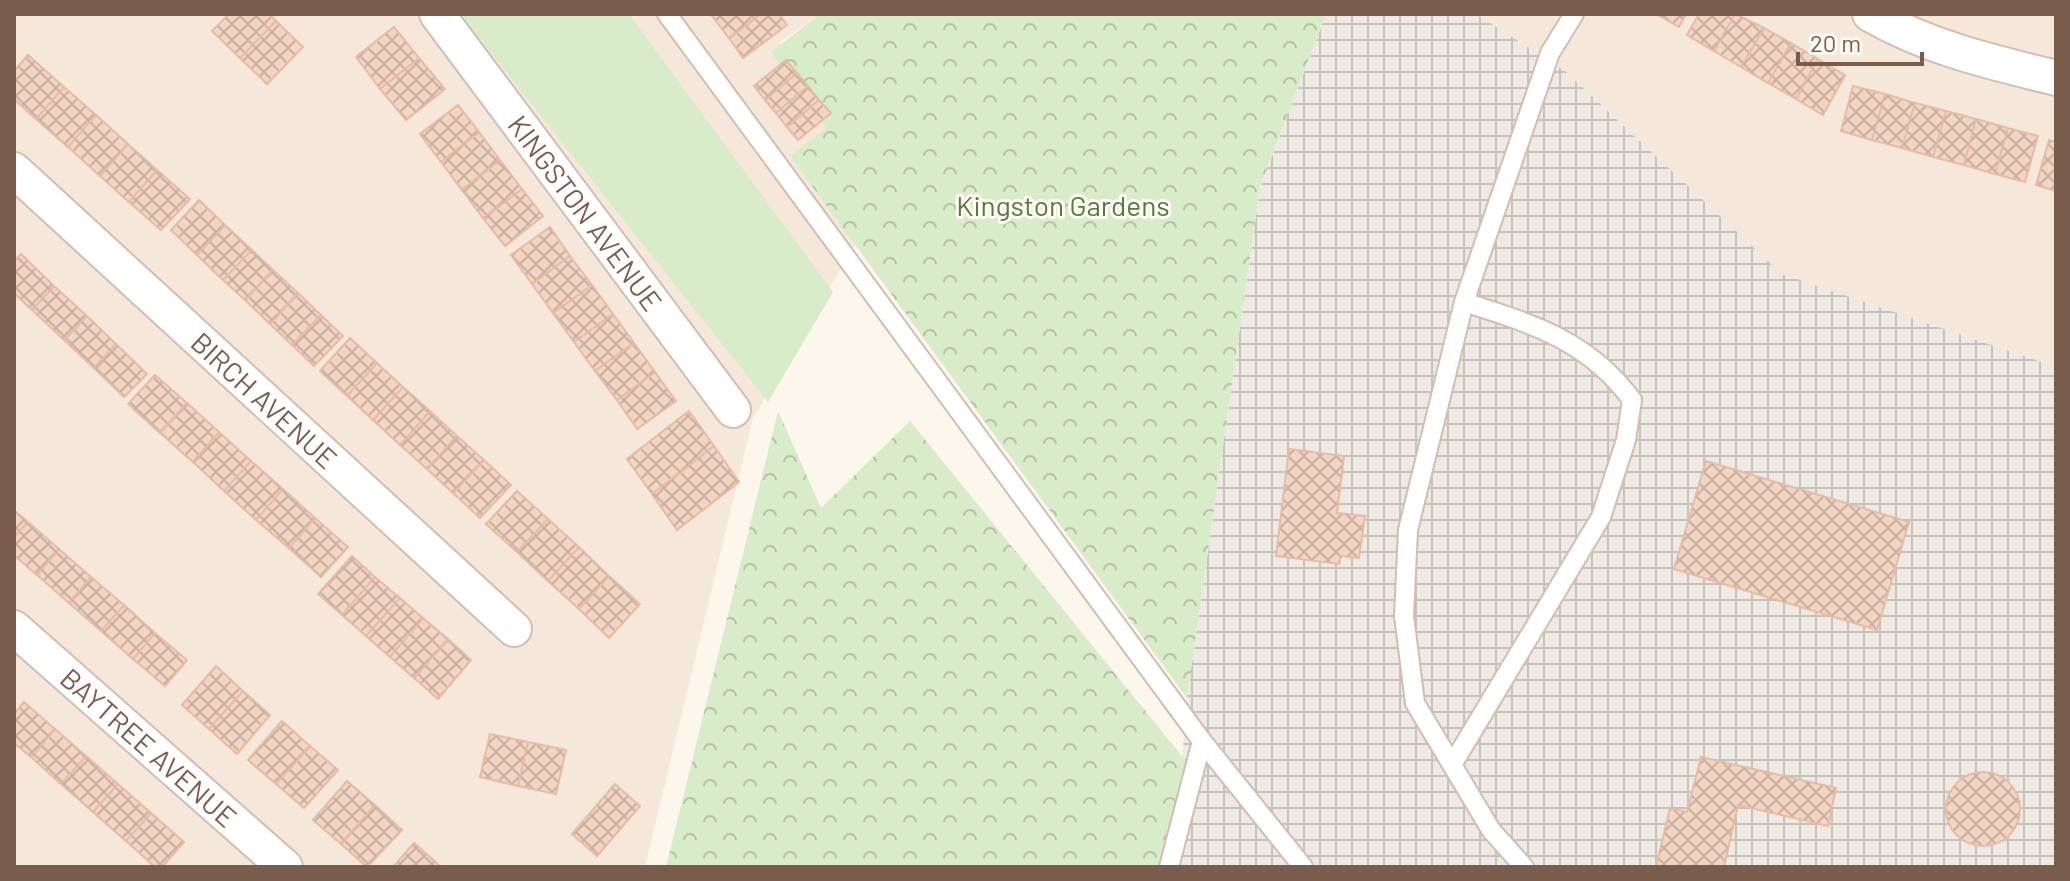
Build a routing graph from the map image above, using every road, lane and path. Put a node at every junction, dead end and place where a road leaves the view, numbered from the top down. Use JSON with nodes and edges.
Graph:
{"nodes":[{"id":1,"x":437,"y":14,"type":"edge"},
{"id":2,"x":667,"y":14,"type":"edge"},
{"id":3,"x":1574,"y":14,"type":"edge"},
{"id":4,"x":1870,"y":14,"type":"edge"},
{"id":5,"x":2056,"y":78,"type":"edge"},
{"id":6,"x":14,"y":170,"type":"edge"},
{"id":7,"x":1464,"y":302,"type":"junction"},
{"id":8,"x":733,"y":410,"type":"dead end"},
{"id":9,"x":14,"y":628,"type":"edge"},
{"id":10,"x":514,"y":629,"type":"dead end"},
{"id":11,"x":1202,"y":741,"type":"junction"},
{"id":12,"x":1452,"y":765,"type":"junction"},
{"id":13,"x":285,"y":867,"type":"edge"},
{"id":14,"x":1169,"y":867,"type":"edge"},
{"id":15,"x":1303,"y":867,"type":"edge"},
{"id":16,"x":1524,"y":867,"type":"edge"}],
"edges":[{"from":1,"to":8,"type":"street","name":"KINGSTON AVENUE"},
{"from":2,"to":11,"type":"lane"},
{"from":3,"to":7,"type":"lane"},
{"from":4,"to":5,"type":"street"},
{"from":6,"to":10,"type":"street","name":"BIRCH AVENUE"},
{"from":7,"to":12,"type":"lane"},
{"from":7,"to":12,"type":"lane"},
{"from":9,"to":13,"type":"street","name":"BAYTREE AVENUE"},
{"from":11,"to":14,"type":"lane"},
{"from":11,"to":15,"type":"lane"},
{"from":12,"to":16,"type":"lane"}]}
